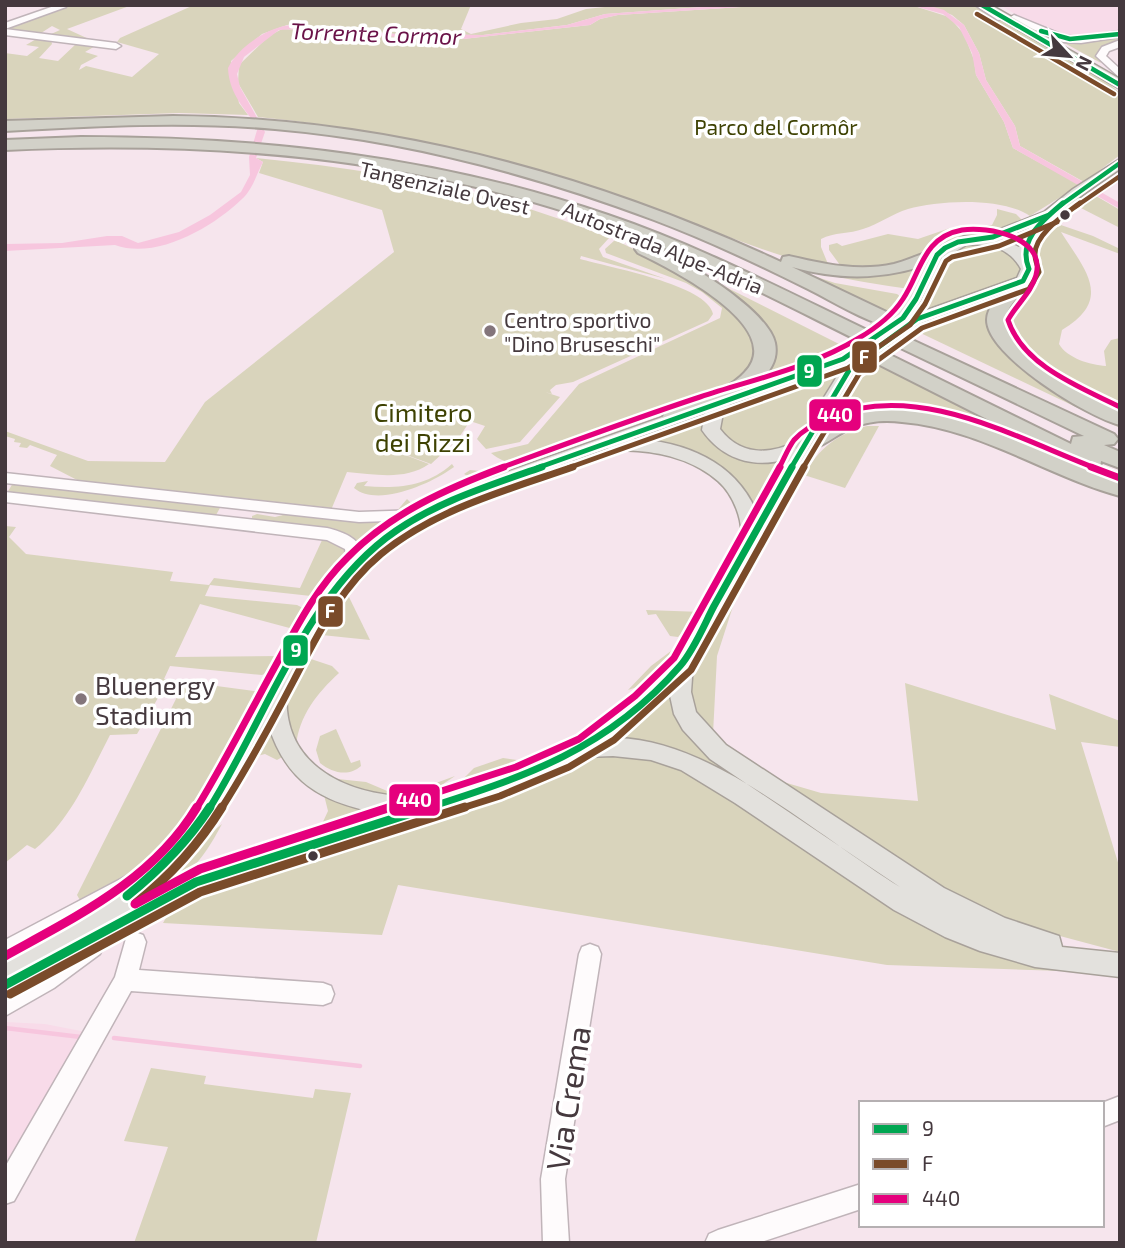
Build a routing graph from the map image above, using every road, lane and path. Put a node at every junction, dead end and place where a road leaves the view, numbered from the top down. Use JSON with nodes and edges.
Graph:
{"nodes":[{"id":1,"x":980,"y":5,"type":"edge"},
{"id":2,"x":993,"y":5,"type":"edge"},
{"id":3,"x":61,"y":7,"type":"edge"},
{"id":4,"x":1007,"y":18,"type":"junction"},
{"id":5,"x":5,"y":26,"type":"edge"},
{"id":6,"x":5,"y":32,"type":"edge"},
{"id":7,"x":1120,"y":34,"type":"edge"},
{"id":8,"x":1120,"y":43,"type":"edge"},
{"id":9,"x":116,"y":46,"type":"dead end"},
{"id":10,"x":1120,"y":76,"type":"edge"},
{"id":11,"x":1120,"y":85,"type":"edge"},
{"id":12,"x":7,"y":129,"type":"edge"},
{"id":13,"x":75,"y":137,"type":"junction"},
{"id":14,"x":5,"y":145,"type":"edge"},
{"id":15,"x":310,"y":146,"type":"junction"},
{"id":16,"x":5,"y":153,"type":"edge"},
{"id":17,"x":1119,"y":164,"type":"edge"},
{"id":18,"x":1049,"y":215,"type":"junction"},
{"id":19,"x":690,"y":228,"type":"junction"},
{"id":20,"x":615,"y":234,"type":"junction"},
{"id":21,"x":983,"y":241,"type":"junction"},
{"id":22,"x":937,"y":255,"type":"junction"},
{"id":23,"x":1024,"y":258,"type":"junction"},
{"id":24,"x":1023,"y":281,"type":"junction"},
{"id":25,"x":881,"y":338,"type":"junction"},
{"id":26,"x":724,"y":400,"type":"junction"},
{"id":27,"x":672,"y":418,"type":"junction"},
{"id":28,"x":1120,"y":419,"type":"edge"},
{"id":29,"x":1120,"y":430,"type":"edge"},
{"id":30,"x":599,"y":445,"type":"junction"},
{"id":31,"x":804,"y":445,"type":"junction"},
{"id":32,"x":1120,"y":446,"type":"edge"},
{"id":33,"x":1120,"y":461,"type":"edge"},
{"id":34,"x":1120,"y":477,"type":"edge"},
{"id":35,"x":7,"y":480,"type":"edge"},
{"id":36,"x":1120,"y":489,"type":"edge"},
{"id":37,"x":5,"y":497,"type":"edge"},
{"id":38,"x":228,"y":503,"type":"junction"},
{"id":39,"x":281,"y":509,"type":"junction"},
{"id":40,"x":420,"y":515,"type":"junction"},
{"id":41,"x":218,"y":521,"type":"junction"},
{"id":42,"x":241,"y":524,"type":"junction"},
{"id":43,"x":750,"y":544,"type":"junction"},
{"id":44,"x":354,"y":565,"type":"junction"},
{"id":45,"x":682,"y":664,"type":"junction"},
{"id":46,"x":276,"y":689,"type":"junction"},
{"id":47,"x":584,"y":748,"type":"junction"},
{"id":48,"x":428,"y":808,"type":"junction"},
{"id":49,"x":791,"y":814,"type":"junction"},
{"id":50,"x":167,"y":863,"type":"junction"},
{"id":51,"x":146,"y":909,"type":"junction"},
{"id":52,"x":135,"y":942,"type":"dead end"},
{"id":53,"x":5,"y":951,"type":"edge"},
{"id":54,"x":590,"y":954,"type":"dead end"},
{"id":55,"x":1120,"y":964,"type":"edge"},
{"id":56,"x":5,"y":968,"type":"edge"},
{"id":57,"x":125,"y":979,"type":"junction"},
{"id":58,"x":5,"y":985,"type":"edge"},
{"id":59,"x":323,"y":994,"type":"dead end"},
{"id":60,"x":5,"y":1005,"type":"edge"},
{"id":61,"x":5,"y":1192,"type":"edge"},
{"id":62,"x":859,"y":1197,"type":"edge"},
{"id":63,"x":556,"y":1243,"type":"edge"},
{"id":64,"x":718,"y":1243,"type":"edge"}],
"edges":[{"from":1,"to":4,"type":"main road"},
{"from":2,"to":4,"type":"main road"},
{"from":3,"to":5,"type":"street"},
{"from":4,"to":7,"type":"street"},
{"from":4,"to":10,"type":"main road"},
{"from":4,"to":11,"type":"main road"},
{"from":6,"to":9,"type":"street"},
{"from":8,"to":10,"type":"street"},
{"from":12,"to":13,"type":"highway"},
{"from":13,"to":14,"type":"highway"},
{"from":13,"to":15,"type":"highway","name":"Tangenziale Ovest"},
{"from":13,"to":15,"type":"highway","name":"Tangenziale Ovest"},
{"from":13,"to":16,"type":"highway","name":"Tangenziale Ovest"},
{"from":15,"to":19,"type":"highway","name":"Tangenziale Ovest"},
{"from":15,"to":20,"type":"highway","name":"Tangenziale Ovest"},
{"from":15,"to":25,"type":"highway","name":"Autostrada Alpe-Adria"},
{"from":17,"to":18,"type":"main road"},
{"from":18,"to":21,"type":"main road"},
{"from":18,"to":23,"type":"main road"},
{"from":19,"to":22,"type":"highway"},
{"from":19,"to":25,"type":"highway","name":"Tangenziale Ovest"},
{"from":20,"to":25,"type":"highway","name":"Tangenziale Ovest"},
{"from":20,"to":27,"type":"highway"},
{"from":21,"to":22,"type":"main road"},
{"from":21,"to":23,"type":"main road"},
{"from":22,"to":26,"type":"main road"},
{"from":23,"to":24,"type":"main road"},
{"from":24,"to":28,"type":"highway"},
{"from":24,"to":31,"type":"main road"},
{"from":25,"to":29,"type":"highway","name":"Tangenziale Ovest"},
{"from":25,"to":32,"type":"highway","name":"Autostrada Alpe-Adria"},
{"from":25,"to":33,"type":"highway","name":"Autostrada Alpe-Adria"},
{"from":25,"to":34,"type":"highway","name":"Tangenziale Ovest"},
{"from":26,"to":27,"type":"main road"},
{"from":26,"to":31,"type":"main road"},
{"from":27,"to":30,"type":"main road"},
{"from":30,"to":40,"type":"main road"},
{"from":30,"to":43,"type":"main road"},
{"from":31,"to":36,"type":"highway"},
{"from":31,"to":43,"type":"main road"},
{"from":35,"to":38,"type":"street"},
{"from":37,"to":41,"type":"street"},
{"from":38,"to":39,"type":"street"},
{"from":38,"to":41,"type":"street"},
{"from":39,"to":40,"type":"street"},
{"from":39,"to":42,"type":"street"},
{"from":40,"to":44,"type":"main road"},
{"from":41,"to":42,"type":"street"},
{"from":42,"to":44,"type":"street"},
{"from":43,"to":45,"type":"main road"},
{"from":44,"to":46,"type":"main road"},
{"from":45,"to":47,"type":"main road"},
{"from":45,"to":49,"type":"main road"},
{"from":46,"to":48,"type":"main road"},
{"from":46,"to":50,"type":"main road"},
{"from":47,"to":48,"type":"main road"},
{"from":47,"to":49,"type":"main road"},
{"from":48,"to":51,"type":"main road"},
{"from":49,"to":55,"type":"main road"},
{"from":50,"to":53,"type":"street"},
{"from":50,"to":56,"type":"main road"},
{"from":51,"to":58,"type":"main road"},
{"from":51,"to":60,"type":"street"},
{"from":52,"to":57,"type":"street"},
{"from":54,"to":63,"type":"street","name":"Via Crema"},
{"from":57,"to":59,"type":"street"},
{"from":57,"to":61,"type":"street"},
{"from":62,"to":64,"type":"street"}]}
